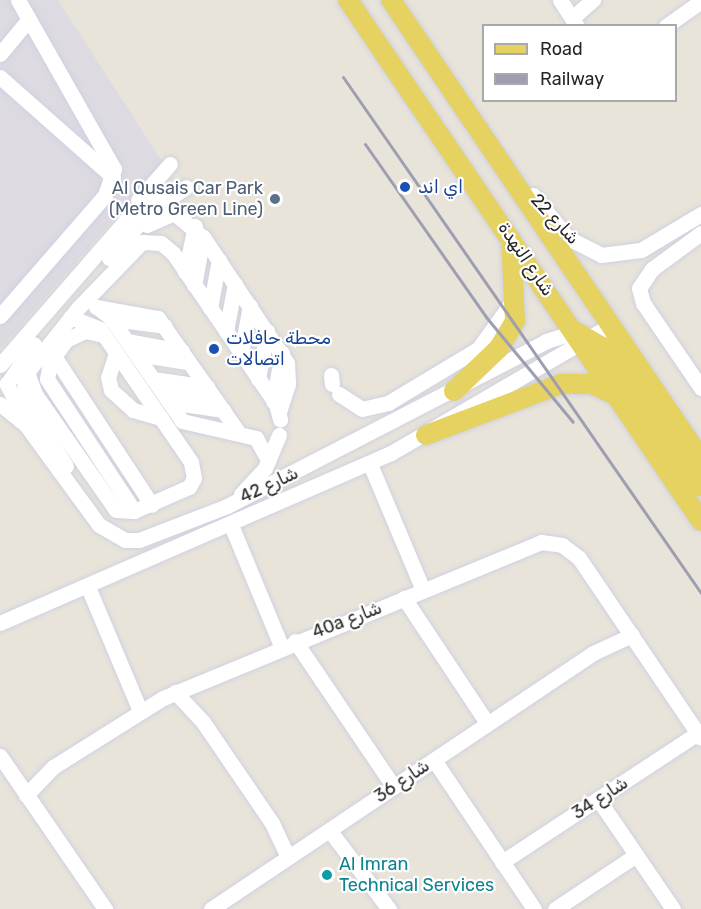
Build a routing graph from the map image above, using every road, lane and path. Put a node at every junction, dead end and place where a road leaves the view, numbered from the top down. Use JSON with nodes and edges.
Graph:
{"nodes":[{"id":1,"x":18,"y":0,"type":"edge"},
{"id":2,"x":348,"y":0,"type":"edge"},
{"id":3,"x":391,"y":0,"type":"edge"},
{"id":4,"x":560,"y":0,"type":"edge"},
{"id":5,"x":593,"y":0,"type":"edge"},
{"id":6,"x":701,"y":1,"type":"edge"},
{"id":7,"x":29,"y":19,"type":"junction"},
{"id":8,"x":575,"y":22,"type":"edge"},
{"id":9,"x":669,"y":24,"type":"edge"},
{"id":10,"x":0,"y":54,"type":"edge"},
{"id":11,"x":0,"y":77,"type":"edge"},
{"id":12,"x":490,"y":143,"type":"junction"},
{"id":13,"x":171,"y":164,"type":"dead end"},
{"id":14,"x":113,"y":177,"type":"junction"},
{"id":15,"x":701,"y":214,"type":"edge"},
{"id":16,"x":125,"y":221,"type":"junction"},
{"id":17,"x":199,"y":232,"type":"junction"},
{"id":18,"x":701,"y":233,"type":"edge"},
{"id":19,"x":511,"y":237,"type":"junction"},
{"id":20,"x":114,"y":252,"type":"junction"},
{"id":21,"x":185,"y":272,"type":"junction"},
{"id":22,"x":235,"y":284,"type":"junction"},
{"id":23,"x":197,"y":289,"type":"junction"},
{"id":24,"x":517,"y":291,"type":"junction"},
{"id":25,"x":97,"y":307,"type":"junction"},
{"id":26,"x":74,"y":313,"type":"junction"},
{"id":27,"x":0,"y":316,"type":"edge"},
{"id":28,"x":609,"y":326,"type":"junction"},
{"id":29,"x":119,"y":330,"type":"junction"},
{"id":30,"x":169,"y":332,"type":"junction"},
{"id":31,"x":105,"y":336,"type":"junction"},
{"id":32,"x":230,"y":337,"type":"junction"},
{"id":33,"x":584,"y":337,"type":"junction"},
{"id":34,"x":274,"y":342,"type":"junction"},
{"id":35,"x":116,"y":353,"type":"junction"},
{"id":36,"x":54,"y":356,"type":"junction"},
{"id":37,"x":190,"y":362,"type":"junction"},
{"id":38,"x":0,"y":365,"type":"edge"},
{"id":39,"x":26,"y":370,"type":"junction"},
{"id":40,"x":152,"y":378,"type":"junction"},
{"id":41,"x":332,"y":383,"type":"dead end"},
{"id":42,"x":701,"y":388,"type":"edge"},
{"id":43,"x":454,"y":392,"type":"junction"},
{"id":44,"x":620,"y":397,"type":"junction"},
{"id":45,"x":215,"y":398,"type":"junction"},
{"id":46,"x":0,"y":404,"type":"edge"},
{"id":47,"x":272,"y":406,"type":"junction"},
{"id":48,"x":161,"y":418,"type":"junction"},
{"id":49,"x":26,"y":425,"type":"junction"},
{"id":50,"x":238,"y":432,"type":"junction"},
{"id":51,"x":426,"y":435,"type":"junction"},
{"id":52,"x":701,"y":459,"type":"edge"},
{"id":53,"x":269,"y":461,"type":"junction"},
{"id":54,"x":369,"y":464,"type":"junction"},
{"id":55,"x":701,"y":486,"type":"edge"},
{"id":56,"x":152,"y":505,"type":"junction"},
{"id":57,"x":227,"y":506,"type":"junction"},
{"id":58,"x":134,"y":511,"type":"junction"},
{"id":59,"x":88,"y":513,"type":"junction"},
{"id":60,"x":701,"y":521,"type":"edge"},
{"id":61,"x":231,"y":525,"type":"junction"},
{"id":62,"x":88,"y":587,"type":"junction"},
{"id":63,"x":423,"y":590,"type":"junction"},
{"id":64,"x":405,"y":598,"type":"junction"},
{"id":65,"x":3,"y":621,"type":"edge"},
{"id":66,"x":627,"y":629,"type":"junction"},
{"id":67,"x":288,"y":644,"type":"junction"},
{"id":68,"x":182,"y":689,"type":"junction"},
{"id":69,"x":140,"y":711,"type":"junction"},
{"id":70,"x":487,"y":723,"type":"junction"},
{"id":71,"x":700,"y":736,"type":"edge"},
{"id":72,"x":0,"y":756,"type":"edge"},
{"id":73,"x":434,"y":760,"type":"junction"},
{"id":74,"x":54,"y":767,"type":"junction"},
{"id":75,"x":17,"y":781,"type":"junction"},
{"id":76,"x":393,"y":786,"type":"junction"},
{"id":77,"x":26,"y":795,"type":"junction"},
{"id":78,"x":598,"y":799,"type":"junction"},
{"id":79,"x":335,"y":827,"type":"junction"},
{"id":80,"x":294,"y":853,"type":"junction"},
{"id":81,"x":636,"y":855,"type":"junction"},
{"id":82,"x":502,"y":862,"type":"junction"},
{"id":83,"x":221,"y":906,"type":"edge"},
{"id":84,"x":105,"y":909,"type":"edge"},
{"id":85,"x":389,"y":909,"type":"edge"},
{"id":86,"x":534,"y":909,"type":"edge"},
{"id":87,"x":555,"y":909,"type":"edge"},
{"id":88,"x":673,"y":909,"type":"edge"}],
"edges":[{"from":1,"to":7,"type":"street"},
{"from":2,"to":19,"type":"main road","name":"شارع النهدة"},
{"from":3,"to":12,"type":"main road","name":"شارع النهدة"},
{"from":4,"to":8,"type":"street"},
{"from":5,"to":8,"type":"street"},
{"from":6,"to":9,"type":"street"},
{"from":7,"to":10,"type":"street"},
{"from":7,"to":14,"type":"street"},
{"from":11,"to":14,"type":"street"},
{"from":12,"to":15,"type":"street","name":"شارع 22"},
{"from":12,"to":28,"type":"main road","name":"شارع النهدة"},
{"from":13,"to":16,"type":"street"},
{"from":14,"to":27,"type":"street"},
{"from":16,"to":20,"type":"street"},
{"from":16,"to":38,"type":"street"},
{"from":17,"to":20,"type":"street"},
{"from":17,"to":21,"type":"street"},
{"from":17,"to":22,"type":"street"},
{"from":17,"to":23,"type":"street"},
{"from":18,"to":42,"type":"street"},
{"from":19,"to":24,"type":"main road"},
{"from":19,"to":33,"type":"main road","name":"شارع النهدة"},
{"from":20,"to":49,"type":"street"},
{"from":21,"to":23,"type":"street"},
{"from":21,"to":26,"type":"street"},
{"from":22,"to":23,"type":"street"},
{"from":22,"to":32,"type":"street"},
{"from":22,"to":32,"type":"street"},
{"from":22,"to":32,"type":"street"},
{"from":22,"to":34,"type":"street"},
{"from":23,"to":32,"type":"street"},
{"from":24,"to":41,"type":"street"},
{"from":24,"to":43,"type":"main road"},
{"from":25,"to":26,"type":"street"},
{"from":25,"to":29,"type":"street"},
{"from":25,"to":30,"type":"street"},
{"from":26,"to":31,"type":"street"},
{"from":26,"to":39,"type":"street"},
{"from":28,"to":33,"type":"street","name":"شارع 42"},
{"from":28,"to":52,"type":"main road","name":"شارع النهدة"},
{"from":29,"to":30,"type":"street"},
{"from":29,"to":37,"type":"street"},
{"from":29,"to":40,"type":"street"},
{"from":30,"to":37,"type":"street"},
{"from":31,"to":35,"type":"street"},
{"from":31,"to":36,"type":"street"},
{"from":32,"to":47,"type":"street"},
{"from":33,"to":43,"type":"street","name":"شارع 42"},
{"from":33,"to":44,"type":"main road","name":"شارع النهدة"},
{"from":33,"to":51,"type":"street","name":"شارع 42"},
{"from":33,"to":55,"type":"main road"},
{"from":34,"to":47,"type":"street"},
{"from":34,"to":47,"type":"street"},
{"from":35,"to":48,"type":"street"},
{"from":35,"to":48,"type":"street"},
{"from":36,"to":56,"type":"street"},
{"from":36,"to":58,"type":"street"},
{"from":37,"to":40,"type":"street"},
{"from":37,"to":45,"type":"street"},
{"from":39,"to":58,"type":"street"},
{"from":39,"to":59,"type":"street"},
{"from":40,"to":45,"type":"street"},
{"from":40,"to":45,"type":"street"},
{"from":40,"to":50,"type":"street"},
{"from":43,"to":57,"type":"street","name":"شارع 42"},
{"from":44,"to":51,"type":"main road"},
{"from":44,"to":60,"type":"main road","name":"شارع النهدة"},
{"from":45,"to":50,"type":"street"},
{"from":46,"to":49,"type":"street","name":"شارع 42"},
{"from":47,"to":53,"type":"street"},
{"from":48,"to":56,"type":"street"},
{"from":49,"to":59,"type":"street","name":"شارع 42"},
{"from":50,"to":53,"type":"street"},
{"from":51,"to":54,"type":"street","name":"شارع 42"},
{"from":53,"to":57,"type":"street"},
{"from":54,"to":61,"type":"street","name":"شارع 42"},
{"from":54,"to":63,"type":"street"},
{"from":56,"to":58,"type":"street"},
{"from":57,"to":59,"type":"street","name":"شارع 42"},
{"from":61,"to":62,"type":"street","name":"شارع 42"},
{"from":61,"to":67,"type":"street"},
{"from":62,"to":65,"type":"street","name":"شارع 42"},
{"from":62,"to":69,"type":"street"},
{"from":63,"to":64,"type":"street","name":"40a شارع"},
{"from":63,"to":66,"type":"street","name":"40a شارع"},
{"from":64,"to":67,"type":"street","name":"40a شارع"},
{"from":64,"to":70,"type":"street"},
{"from":66,"to":70,"type":"street","name":"شارع 36"},
{"from":66,"to":71,"type":"street","name":"40a شارع"},
{"from":67,"to":68,"type":"street","name":"40a شارع"},
{"from":67,"to":76,"type":"street"},
{"from":68,"to":69,"type":"street","name":"40a شارع"},
{"from":68,"to":80,"type":"street"},
{"from":69,"to":74,"type":"street","name":"40a شارع"},
{"from":70,"to":73,"type":"street","name":"شارع 36"},
{"from":71,"to":78,"type":"street","name":"شارع 34"},
{"from":72,"to":75,"type":"street"},
{"from":73,"to":76,"type":"street","name":"شارع 36"},
{"from":73,"to":82,"type":"street"},
{"from":74,"to":75,"type":"street","name":"40a شارع"},
{"from":74,"to":77,"type":"street","name":"40a شارع"},
{"from":75,"to":77,"type":"street"},
{"from":76,"to":79,"type":"street","name":"شارع 36"},
{"from":77,"to":84,"type":"street"},
{"from":78,"to":81,"type":"street"},
{"from":78,"to":82,"type":"street","name":"شارع 34"},
{"from":79,"to":80,"type":"street","name":"شارع 36"},
{"from":79,"to":85,"type":"street"},
{"from":80,"to":83,"type":"street","name":"شارع 36"},
{"from":81,"to":87,"type":"street"},
{"from":81,"to":88,"type":"street"},
{"from":82,"to":86,"type":"street"}]}
